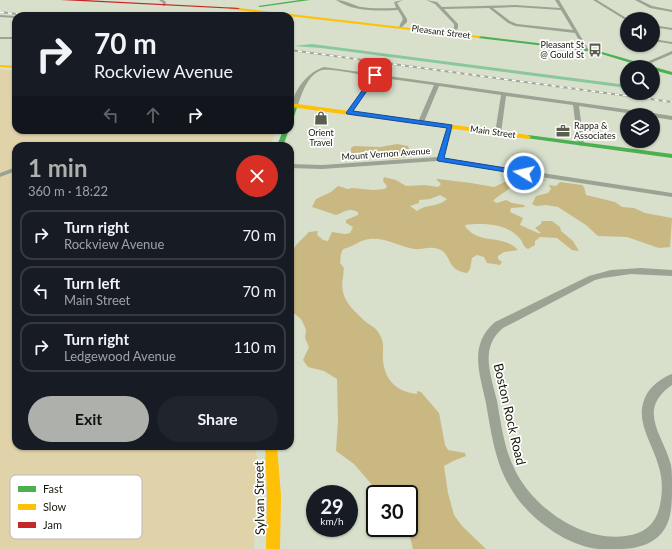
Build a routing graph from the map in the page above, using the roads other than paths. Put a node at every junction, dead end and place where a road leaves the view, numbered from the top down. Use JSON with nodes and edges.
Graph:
{"nodes":[{"id":1,"x":62,"y":0,"type":"edge"},
{"id":2,"x":308,"y":0,"type":"edge"},
{"id":3,"x":338,"y":0,"type":"edge"},
{"id":4,"x":401,"y":0,"type":"edge"},
{"id":5,"x":428,"y":0,"type":"edge"},
{"id":6,"x":557,"y":0,"type":"edge"},
{"id":7,"x":596,"y":0,"type":"edge"},
{"id":8,"x":637,"y":0,"type":"edge"},
{"id":9,"x":162,"y":2,"type":"edge"},
{"id":10,"x":285,"y":2,"type":"edge"},
{"id":11,"x":490,"y":7,"type":"junction"},
{"id":12,"x":230,"y":8,"type":"junction"},
{"id":13,"x":441,"y":8,"type":"junction"},
{"id":14,"x":399,"y":9,"type":"junction"},
{"id":15,"x":563,"y":9,"type":"junction"},
{"id":16,"x":672,"y":11,"type":"edge"},
{"id":17,"x":251,"y":12,"type":"edge"},
{"id":18,"x":266,"y":12,"type":"edge"},
{"id":19,"x":620,"y":15,"type":"edge"},
{"id":20,"x":0,"y":16,"type":"edge"},
{"id":21,"x":12,"y":17,"type":"edge"},
{"id":22,"x":294,"y":17,"type":"edge"},
{"id":23,"x":400,"y":27,"type":"junction"},
{"id":24,"x":660,"y":27,"type":"edge"},
{"id":25,"x":672,"y":29,"type":"edge"},
{"id":26,"x":576,"y":32,"type":"junction"},
{"id":27,"x":452,"y":33,"type":"junction"},
{"id":28,"x":0,"y":38,"type":"edge"},
{"id":29,"x":7,"y":38,"type":"junction"},
{"id":30,"x":12,"y":38,"type":"edge"},
{"id":31,"x":660,"y":41,"type":"edge"},
{"id":32,"x":0,"y":43,"type":"edge"},
{"id":33,"x":672,"y":43,"type":"edge"},
{"id":34,"x":586,"y":49,"type":"junction"},
{"id":35,"x":672,"y":52,"type":"edge"},
{"id":36,"x":624,"y":60,"type":"edge"},
{"id":37,"x":657,"y":60,"type":"edge"},
{"id":38,"x":0,"y":66,"type":"edge"},
{"id":39,"x":12,"y":67,"type":"edge"},
{"id":40,"x":660,"y":70,"type":"edge"},
{"id":41,"x":672,"y":74,"type":"edge"},
{"id":42,"x":375,"y":75,"type":"junction"},
{"id":43,"x":437,"y":84,"type":"junction"},
{"id":44,"x":504,"y":93,"type":"junction"},
{"id":45,"x":294,"y":102,"type":"edge"},
{"id":46,"x":576,"y":104,"type":"junction"},
{"id":47,"x":294,"y":105,"type":"edge"},
{"id":48,"x":620,"y":110,"type":"edge"},
{"id":49,"x":349,"y":113,"type":"junction"},
{"id":50,"x":660,"y":116,"type":"edge"},
{"id":51,"x":672,"y":118,"type":"edge"},
{"id":52,"x":421,"y":122,"type":"junction"},
{"id":53,"x":450,"y":126,"type":"junction"},
{"id":54,"x":498,"y":133,"type":"junction"},
{"id":55,"x":581,"y":144,"type":"junction"},
{"id":56,"x":672,"y":156,"type":"edge"},
{"id":57,"x":440,"y":160,"type":"junction"},
{"id":58,"x":294,"y":166,"type":"edge"},
{"id":59,"x":12,"y":170,"type":"edge"},
{"id":60,"x":0,"y":175,"type":"edge"},
{"id":61,"x":672,"y":195,"type":"edge"},
{"id":62,"x":672,"y":273,"type":"edge"},
{"id":63,"x":672,"y":379,"type":"edge"},
{"id":64,"x":271,"y":450,"type":"edge"},
{"id":65,"x":273,"y":549,"type":"edge"}],
"edges":[{"from":1,"to":9,"type":"main road"},
{"from":2,"to":10,"type":"main road"},
{"from":3,"to":14,"type":"street"},
{"from":4,"to":14,"type":"street"},
{"from":5,"to":13,"type":"street"},
{"from":6,"to":15,"type":"street"},
{"from":7,"to":19,"type":"street"},
{"from":8,"to":16,"type":"street"},
{"from":9,"to":12,"type":"main road"},
{"from":10,"to":12,"type":"main road"},
{"from":10,"to":18,"type":"main road"},
{"from":11,"to":13,"type":"street"},
{"from":11,"to":15,"type":"street"},
{"from":11,"to":26,"type":"street"},
{"from":12,"to":17,"type":"main road","name":"Pleasant Street"},
{"from":13,"to":27,"type":"street"},
{"from":14,"to":23,"type":"street"},
{"from":15,"to":26,"type":"street"},
{"from":20,"to":21,"type":"street"},
{"from":22,"to":23,"type":"main road","name":"Pleasant Street"},
{"from":23,"to":27,"type":"main road","name":"Pleasant Street"},
{"from":24,"to":25,"type":"street"},
{"from":26,"to":34,"type":"street"},
{"from":27,"to":34,"type":"main road","name":"Pleasant Street"},
{"from":28,"to":29,"type":"street"},
{"from":29,"to":30,"type":"street"},
{"from":29,"to":32,"type":"street"},
{"from":31,"to":33,"type":"street"},
{"from":34,"to":36,"type":"main road","name":"Pleasant Street"},
{"from":35,"to":37,"type":"street"},
{"from":38,"to":39,"type":"main road"},
{"from":40,"to":41,"type":"main road"},
{"from":42,"to":43,"type":"street"},
{"from":42,"to":45,"type":"street"},
{"from":42,"to":49,"type":"street"},
{"from":43,"to":44,"type":"street"},
{"from":43,"to":52,"type":"street"},
{"from":44,"to":46,"type":"street"},
{"from":44,"to":54,"type":"street"},
{"from":46,"to":48,"type":"street"},
{"from":46,"to":55,"type":"street"},
{"from":47,"to":49,"type":"main road","name":"Main Street"},
{"from":49,"to":52,"type":"main road","name":"Main Street"},
{"from":50,"to":51,"type":"street"},
{"from":52,"to":53,"type":"main road","name":"Main Street"},
{"from":53,"to":54,"type":"main road","name":"Main Street"},
{"from":53,"to":57,"type":"street"},
{"from":54,"to":55,"type":"main road","name":"Main Street"},
{"from":55,"to":56,"type":"main road","name":"Main Street"},
{"from":57,"to":58,"type":"street","name":"Mount Vernon Avenue"},
{"from":57,"to":61,"type":"street","name":"Mount Vernon Avenue"},
{"from":59,"to":60,"type":"street"},
{"from":62,"to":63,"type":"street","name":"Boston Rock Road"},
{"from":64,"to":65,"type":"main road","name":"Sylvan Street"}]}
